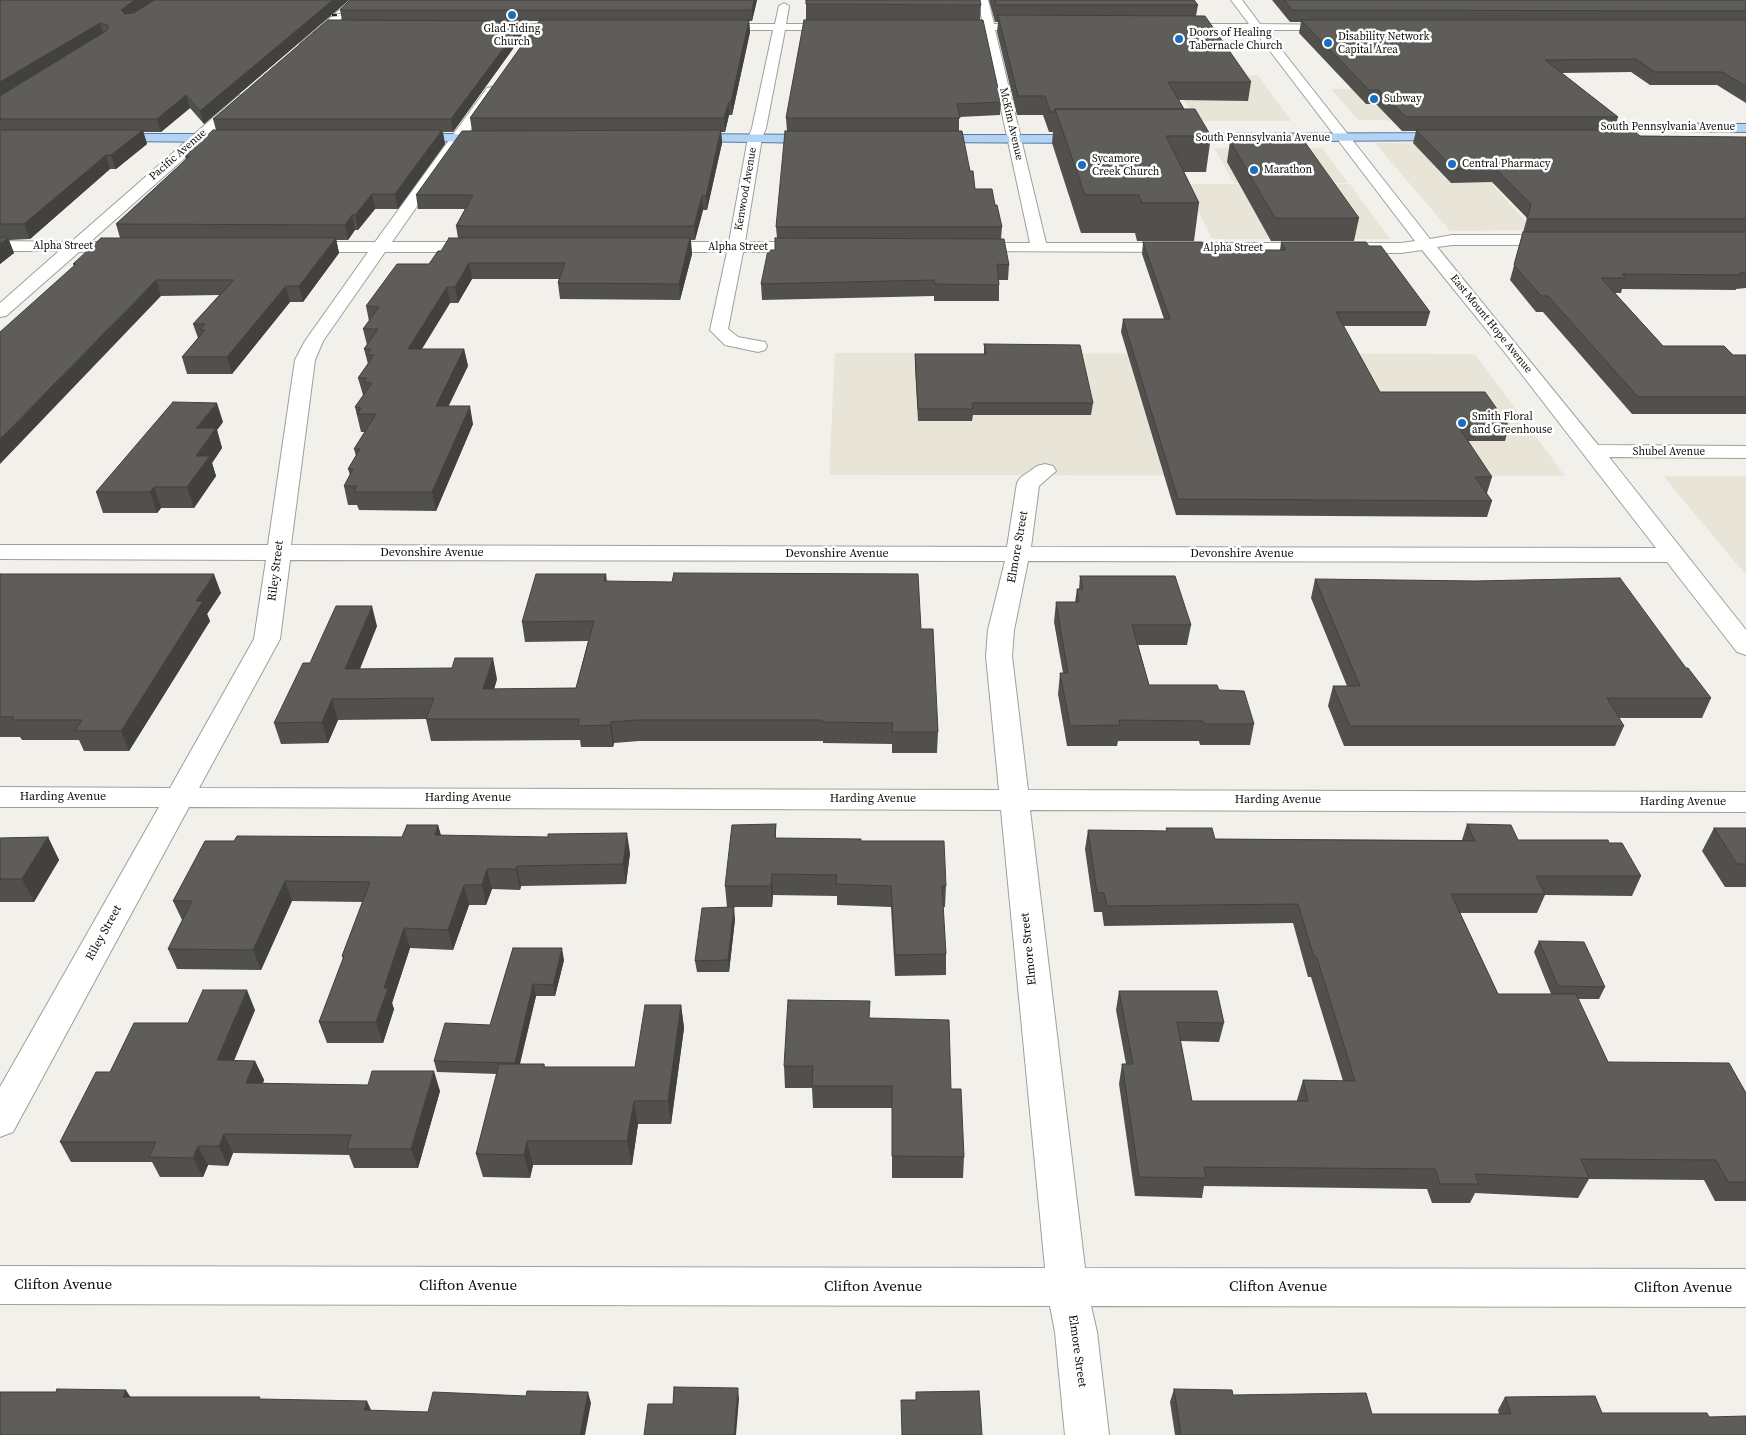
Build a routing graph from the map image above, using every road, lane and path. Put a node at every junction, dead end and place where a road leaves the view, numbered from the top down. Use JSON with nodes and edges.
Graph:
{"nodes":[{"id":1,"x":357,"y":0,"type":"edge"},
{"id":2,"x":983,"y":0,"type":"edge"},
{"id":3,"x":1236,"y":0,"type":"edge"},
{"id":4,"x":784,"y":6,"type":"dead end"},
{"id":5,"x":327,"y":26,"type":"junction"},
{"id":6,"x":342,"y":26,"type":"edge"},
{"id":7,"x":473,"y":26,"type":"edge"},
{"id":8,"x":780,"y":26,"type":"junction"},
{"id":9,"x":538,"y":27,"type":"junction"},
{"id":10,"x":584,"y":27,"type":"edge"},
{"id":11,"x":699,"y":27,"type":"edge"},
{"id":12,"x":855,"y":27,"type":"edge"},
{"id":13,"x":934,"y":27,"type":"edge"},
{"id":14,"x":989,"y":27,"type":"junction"},
{"id":15,"x":1051,"y":27,"type":"edge"},
{"id":16,"x":1161,"y":27,"type":"edge"},
{"id":17,"x":1257,"y":27,"type":"junction"},
{"id":18,"x":1347,"y":27,"type":"edge"},
{"id":19,"x":298,"y":52,"type":"edge"},
{"id":20,"x":519,"y":53,"type":"edge"},
{"id":21,"x":503,"y":76,"type":"edge"},
{"id":22,"x":254,"y":90,"type":"edge"},
{"id":23,"x":1746,"y":128,"type":"edge"},
{"id":24,"x":1340,"y":132,"type":"junction"},
{"id":25,"x":1465,"y":132,"type":"edge"},
{"id":26,"x":96,"y":133,"type":"edge"},
{"id":27,"x":678,"y":133,"type":"edge"},
{"id":28,"x":757,"y":133,"type":"junction"},
{"id":29,"x":1164,"y":133,"type":"edge"},
{"id":30,"x":202,"y":134,"type":"junction"},
{"id":31,"x":251,"y":134,"type":"edge"},
{"id":32,"x":392,"y":134,"type":"edge"},
{"id":33,"x":460,"y":134,"type":"junction"},
{"id":34,"x":505,"y":134,"type":"edge"},
{"id":35,"x":830,"y":134,"type":"edge"},
{"id":36,"x":914,"y":134,"type":"edge"},
{"id":37,"x":1012,"y":134,"type":"junction"},
{"id":38,"x":1100,"y":134,"type":"edge"},
{"id":39,"x":1746,"y":138,"type":"edge"},
{"id":40,"x":1580,"y":240,"type":"edge"},
{"id":41,"x":1427,"y":244,"type":"junction"},
{"id":42,"x":0,"y":246,"type":"edge"},
{"id":43,"x":75,"y":246,"type":"junction"},
{"id":44,"x":146,"y":246,"type":"edge"},
{"id":45,"x":284,"y":247,"type":"edge"},
{"id":46,"x":381,"y":247,"type":"junction"},
{"id":47,"x":498,"y":247,"type":"edge"},
{"id":48,"x":637,"y":247,"type":"edge"},
{"id":49,"x":736,"y":247,"type":"junction"},
{"id":50,"x":830,"y":247,"type":"edge"},
{"id":51,"x":956,"y":248,"type":"edge"},
{"id":52,"x":1039,"y":248,"type":"junction"},
{"id":53,"x":0,"y":312,"type":"edge"},
{"id":54,"x":758,"y":346,"type":"dead end"},
{"id":55,"x":1592,"y":451,"type":"junction"},
{"id":56,"x":1746,"y":452,"type":"edge"},
{"id":57,"x":1044,"y":471,"type":"dead end"},
{"id":58,"x":0,"y":552,"type":"edge"},
{"id":59,"x":278,"y":553,"type":"junction"},
{"id":60,"x":1018,"y":554,"type":"junction"},
{"id":61,"x":1674,"y":555,"type":"junction"},
{"id":62,"x":1746,"y":647,"type":"edge"},
{"id":63,"x":0,"y":797,"type":"edge"},
{"id":64,"x":178,"y":797,"type":"junction"},
{"id":65,"x":1013,"y":799,"type":"junction"},
{"id":66,"x":1746,"y":802,"type":"edge"},
{"id":67,"x":0,"y":1121,"type":"edge"},
{"id":68,"x":0,"y":1285,"type":"edge"},
{"id":69,"x":1067,"y":1287,"type":"junction"},
{"id":70,"x":1746,"y":1288,"type":"edge"},
{"id":71,"x":1087,"y":1435,"type":"edge"}],
"edges":[{"from":1,"to":5,"type":"street"},
{"from":2,"to":14,"type":"street","name":"McKim Avenue"},
{"from":3,"to":17,"type":"street","name":"East Mount Hope Avenue"},
{"from":4,"to":8,"type":"street","name":"Kenwood Avenue"},
{"from":5,"to":6,"type":"street"},
{"from":5,"to":19,"type":"street"},
{"from":7,"to":9,"type":"street"},
{"from":8,"to":11,"type":"street"},
{"from":8,"to":12,"type":"street"},
{"from":8,"to":28,"type":"street","name":"Kenwood Avenue"},
{"from":9,"to":10,"type":"street"},
{"from":9,"to":20,"type":"street"},
{"from":13,"to":14,"type":"street"},
{"from":14,"to":15,"type":"street"},
{"from":14,"to":37,"type":"street","name":"McKim Avenue"},
{"from":16,"to":17,"type":"street"},
{"from":17,"to":18,"type":"street"},
{"from":17,"to":24,"type":"street","name":"East Mount Hope Avenue"},
{"from":21,"to":33,"type":"street","name":"Riley Street"},
{"from":22,"to":30,"type":"street","name":"Pacific Avenue"},
{"from":23,"to":39,"type":"main road","name":"South Pennsylvania Avenue"},
{"from":24,"to":25,"type":"main road","name":"South Pennsylvania Avenue"},
{"from":24,"to":29,"type":"main road","name":"South Pennsylvania Avenue"},
{"from":24,"to":41,"type":"street","name":"East Mount Hope Avenue"},
{"from":26,"to":30,"type":"main road"},
{"from":27,"to":28,"type":"main road"},
{"from":28,"to":35,"type":"main road"},
{"from":28,"to":49,"type":"street","name":"Kenwood Avenue"},
{"from":30,"to":31,"type":"main road"},
{"from":30,"to":43,"type":"street","name":"Pacific Avenue"},
{"from":32,"to":33,"type":"main road"},
{"from":33,"to":34,"type":"main road"},
{"from":33,"to":46,"type":"street","name":"Riley Street"},
{"from":36,"to":37,"type":"main road"},
{"from":37,"to":38,"type":"main road"},
{"from":37,"to":52,"type":"street","name":"McKim Avenue"},
{"from":40,"to":41,"type":"street","name":"Alpha Street"},
{"from":41,"to":52,"type":"street","name":"Alpha Street"},
{"from":41,"to":55,"type":"street","name":"East Mount Hope Avenue"},
{"from":42,"to":43,"type":"street","name":"Alpha Street"},
{"from":43,"to":44,"type":"street","name":"Alpha Street"},
{"from":43,"to":53,"type":"street","name":"Pacific Avenue"},
{"from":45,"to":46,"type":"street"},
{"from":46,"to":47,"type":"street"},
{"from":46,"to":59,"type":"street","name":"Riley Street"},
{"from":48,"to":49,"type":"street","name":"Alpha Street"},
{"from":49,"to":50,"type":"street","name":"Alpha Street"},
{"from":49,"to":54,"type":"street","name":"Kenwood Avenue"},
{"from":51,"to":52,"type":"street","name":"Alpha Street"},
{"from":55,"to":56,"type":"street","name":"Shubel Avenue"},
{"from":55,"to":61,"type":"street","name":"East Mount Hope Avenue"},
{"from":57,"to":60,"type":"street","name":"Elmore Street"},
{"from":58,"to":59,"type":"street","name":"Devonshire Avenue"},
{"from":59,"to":60,"type":"street","name":"Devonshire Avenue"},
{"from":59,"to":64,"type":"street","name":"Riley Street"},
{"from":60,"to":61,"type":"street","name":"Devonshire Avenue"},
{"from":60,"to":65,"type":"street","name":"Elmore Street"},
{"from":61,"to":62,"type":"street","name":"East Mount Hope Avenue"},
{"from":63,"to":64,"type":"street","name":"Harding Avenue"},
{"from":64,"to":65,"type":"street","name":"Harding Avenue"},
{"from":64,"to":67,"type":"street","name":"Riley Street"},
{"from":65,"to":66,"type":"street","name":"Harding Avenue"},
{"from":65,"to":69,"type":"street","name":"Elmore Street"},
{"from":68,"to":69,"type":"street","name":"Clifton Avenue"},
{"from":69,"to":70,"type":"street","name":"Clifton Avenue"},
{"from":69,"to":71,"type":"street","name":"Elmore Street"}]}
